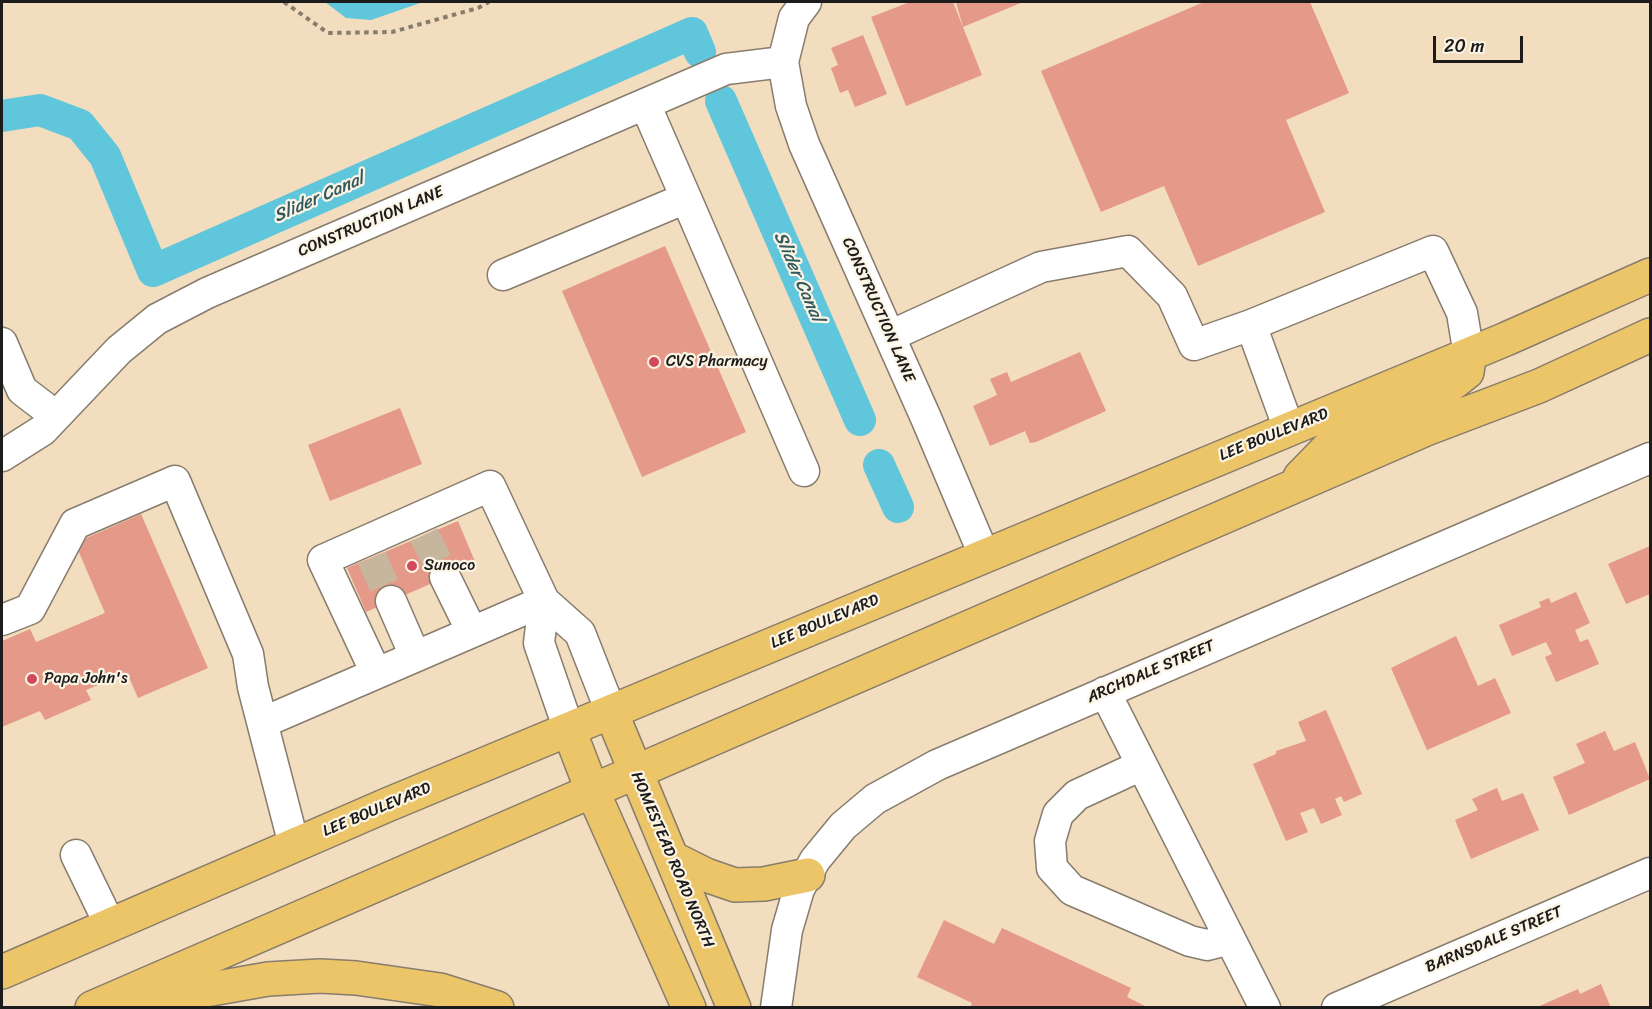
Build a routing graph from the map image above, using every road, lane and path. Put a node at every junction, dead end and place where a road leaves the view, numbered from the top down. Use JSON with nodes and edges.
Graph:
{"nodes":[{"id":1,"x":284,"y":2,"type":"edge"},
{"id":2,"x":489,"y":2,"type":"edge"},
{"id":3,"x":806,"y":2,"type":"edge"},
{"id":4,"x":783,"y":62,"type":"junction"},
{"id":5,"x":645,"y":104,"type":"junction"},
{"id":6,"x":686,"y":198,"type":"junction"},
{"id":7,"x":503,"y":274,"type":"dead end"},
{"id":8,"x":1650,"y":275,"type":"edge"},
{"id":9,"x":1251,"y":325,"type":"junction"},
{"id":10,"x":1650,"y":335,"type":"edge"},
{"id":11,"x":890,"y":336,"type":"junction"},
{"id":12,"x":2,"y":343,"type":"edge"},
{"id":13,"x":1469,"y":355,"type":"junction"},
{"id":14,"x":9,"y":381,"type":"edge"},
{"id":15,"x":57,"y":416,"type":"junction"},
{"id":16,"x":1289,"y":429,"type":"junction"},
{"id":17,"x":2,"y":456,"type":"edge"},
{"id":18,"x":1650,"y":458,"type":"edge"},
{"id":19,"x":804,"y":471,"type":"dead end"},
{"id":20,"x":1289,"y":489,"type":"junction"},
{"id":21,"x":984,"y":555,"type":"junction"},
{"id":22,"x":446,"y":577,"type":"tunnel mouth"},
{"id":23,"x":544,"y":600,"type":"junction"},
{"id":24,"x":391,"y":601,"type":"tunnel mouth"},
{"id":25,"x":2,"y":620,"type":"edge"},
{"id":26,"x":472,"y":632,"type":"junction"},
{"id":27,"x":415,"y":657,"type":"junction"},
{"id":28,"x":376,"y":674,"type":"junction"},
{"id":29,"x":1105,"y":692,"type":"junction"},
{"id":30,"x":611,"y":712,"type":"junction"},
{"id":31,"x":264,"y":722,"type":"junction"},
{"id":32,"x":569,"y":730,"type":"junction"},
{"id":33,"x":1142,"y":765,"type":"junction"},
{"id":34,"x":635,"y":772,"type":"junction"},
{"id":35,"x":592,"y":790,"type":"junction"},
{"id":36,"x":294,"y":845,"type":"junction"},
{"id":37,"x":76,"y":855,"type":"dead end"},
{"id":38,"x":672,"y":858,"type":"junction"},
{"id":39,"x":1650,"y":873,"type":"edge"},
{"id":40,"x":808,"y":875,"type":"junction"},
{"id":41,"x":110,"y":925,"type":"junction"},
{"id":42,"x":1230,"y":939,"type":"junction"},
{"id":43,"x":2,"y":972,"type":"edge"},
{"id":44,"x":92,"y":1008,"type":"edge"},
{"id":45,"x":122,"y":1008,"type":"edge"},
{"id":46,"x":497,"y":1008,"type":"edge"},
{"id":47,"x":689,"y":1008,"type":"edge"},
{"id":48,"x":734,"y":1008,"type":"edge"},
{"id":49,"x":776,"y":1008,"type":"edge"},
{"id":50,"x":1265,"y":1008,"type":"edge"},
{"id":51,"x":1337,"y":1008,"type":"edge"}],
"edges":[{"from":1,"to":2,"type":"path"},
{"from":3,"to":4,"type":"street","name":"CONSTRUCTION LANE"},
{"from":4,"to":5,"type":"street","name":"CONSTRUCTION LANE"},
{"from":4,"to":11,"type":"street","name":"CONSTRUCTION LANE"},
{"from":5,"to":6,"type":"street"},
{"from":5,"to":15,"type":"street","name":"CONSTRUCTION LANE"},
{"from":6,"to":7,"type":"street"},
{"from":6,"to":19,"type":"street"},
{"from":8,"to":13,"type":"main road","name":"LEE BOULEVARD"},
{"from":9,"to":11,"type":"street"},
{"from":9,"to":13,"type":"street"},
{"from":9,"to":16,"type":"street"},
{"from":10,"to":20,"type":"main road"},
{"from":11,"to":21,"type":"street","name":"CONSTRUCTION LANE"},
{"from":12,"to":14,"type":"street"},
{"from":13,"to":16,"type":"main road","name":"LEE BOULEVARD"},
{"from":13,"to":20,"type":"main road"},
{"from":14,"to":15,"type":"street"},
{"from":15,"to":17,"type":"street","name":"CONSTRUCTION LANE"},
{"from":16,"to":21,"type":"main road","name":"LEE BOULEVARD"},
{"from":18,"to":29,"type":"street","name":"ARCHDALE STREET"},
{"from":20,"to":34,"type":"main road"},
{"from":21,"to":30,"type":"main road","name":"LEE BOULEVARD"},
{"from":22,"to":26,"type":"street"},
{"from":23,"to":26,"type":"street"},
{"from":23,"to":28,"type":"street"},
{"from":23,"to":30,"type":"street"},
{"from":23,"to":32,"type":"street"},
{"from":24,"to":27,"type":"street"},
{"from":25,"to":31,"type":"street"},
{"from":26,"to":27,"type":"street"},
{"from":27,"to":28,"type":"street"},
{"from":28,"to":31,"type":"street"},
{"from":29,"to":33,"type":"street"},
{"from":29,"to":40,"type":"street","name":"ARCHDALE STREET"},
{"from":30,"to":32,"type":"main road","name":"LEE BOULEVARD"},
{"from":30,"to":34,"type":"main road","name":"HOMESTEAD ROAD NORTH"},
{"from":31,"to":36,"type":"street"},
{"from":32,"to":35,"type":"main road"},
{"from":32,"to":36,"type":"main road","name":"LEE BOULEVARD"},
{"from":33,"to":42,"type":"street"},
{"from":33,"to":42,"type":"street"},
{"from":34,"to":35,"type":"main road"},
{"from":34,"to":38,"type":"main road","name":"HOMESTEAD ROAD NORTH"},
{"from":35,"to":44,"type":"main road"},
{"from":35,"to":47,"type":"main road"},
{"from":36,"to":41,"type":"main road","name":"LEE BOULEVARD"},
{"from":37,"to":41,"type":"street"},
{"from":38,"to":40,"type":"main road"},
{"from":38,"to":48,"type":"main road","name":"HOMESTEAD ROAD NORTH"},
{"from":39,"to":51,"type":"street","name":"BARNSDALE STREET"},
{"from":40,"to":49,"type":"street","name":"ARCHDALE STREET"},
{"from":41,"to":43,"type":"main road","name":"LEE BOULEVARD"},
{"from":42,"to":50,"type":"street"},
{"from":45,"to":46,"type":"main road"}]}
